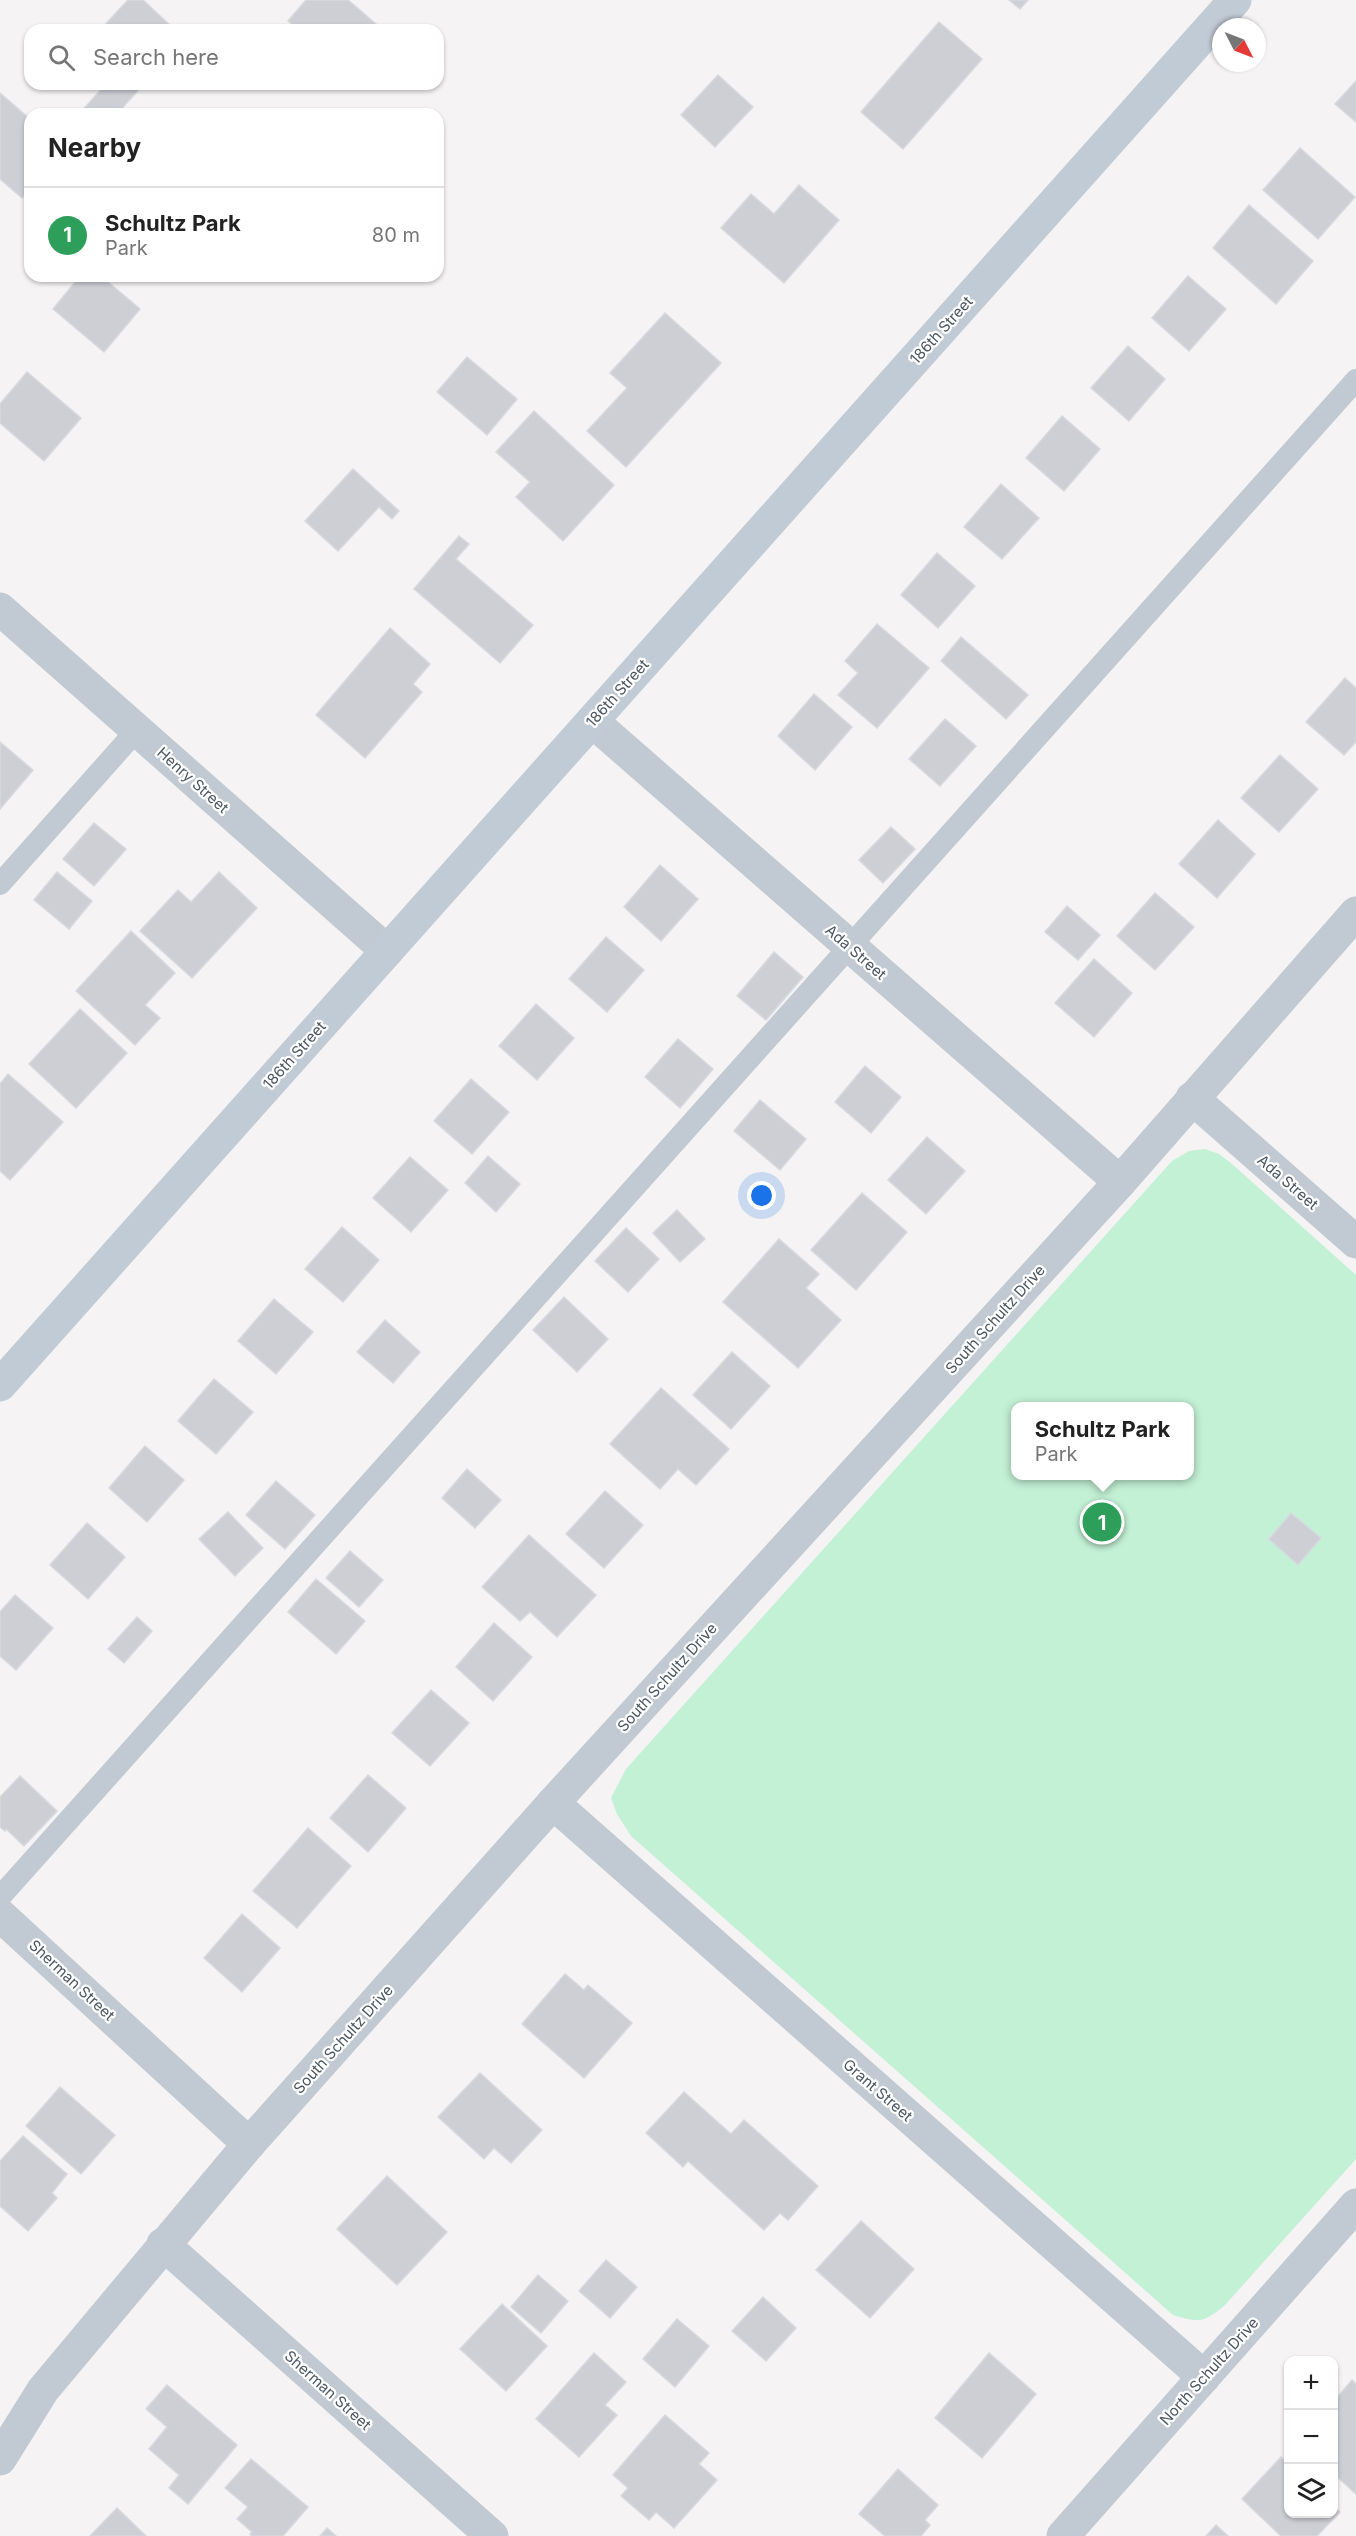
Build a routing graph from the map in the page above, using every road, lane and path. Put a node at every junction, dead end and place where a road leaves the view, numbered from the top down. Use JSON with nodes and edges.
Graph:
{"nodes":[{"id":1,"x":1235,"y":0,"type":"edge"},
{"id":2,"x":1356,"y":380,"type":"edge"},
{"id":3,"x":0,"y":609,"type":"edge"},
{"id":4,"x":592,"y":721,"type":"junction"},
{"id":5,"x":137,"y":730,"type":"junction"},
{"id":6,"x":0,"y":884,"type":"edge"},
{"id":7,"x":1356,"y":913,"type":"edge"},
{"id":8,"x":850,"y":946,"type":"junction"},
{"id":9,"x":387,"y":951,"type":"junction"},
{"id":10,"x":1192,"y":1098,"type":"junction"},
{"id":11,"x":1120,"y":1182,"type":"junction"},
{"id":12,"x":1356,"y":1242,"type":"edge"},
{"id":13,"x":0,"y":1385,"type":"edge"},
{"id":14,"x":553,"y":1803,"type":"junction"},
{"id":15,"x":0,"y":1898,"type":"edge"},
{"id":16,"x":0,"y":1915,"type":"edge"},
{"id":17,"x":249,"y":2144,"type":"junction"},
{"id":18,"x":1356,"y":2205,"type":"edge"},
{"id":19,"x":163,"y":2244,"type":"junction"},
{"id":20,"x":1204,"y":2377,"type":"junction"},
{"id":21,"x":0,"y":2459,"type":"edge"},
{"id":22,"x":492,"y":2536,"type":"edge"},
{"id":23,"x":1063,"y":2536,"type":"edge"}],
"edges":[{"from":1,"to":4,"type":"street","name":"186th Street"},
{"from":2,"to":8,"type":"lane"},
{"from":3,"to":5,"type":"street","name":"Henry Street"},
{"from":4,"to":8,"type":"street","name":"Ada Street"},
{"from":4,"to":9,"type":"street","name":"186th Street"},
{"from":5,"to":6,"type":"lane"},
{"from":5,"to":9,"type":"street","name":"Henry Street"},
{"from":7,"to":10,"type":"street","name":"South Schultz Drive"},
{"from":8,"to":11,"type":"street","name":"Ada Street"},
{"from":8,"to":15,"type":"lane"},
{"from":9,"to":13,"type":"street","name":"186th Street"},
{"from":10,"to":11,"type":"street","name":"South Schultz Drive"},
{"from":10,"to":12,"type":"street","name":"Ada Street"},
{"from":11,"to":14,"type":"street","name":"South Schultz Drive"},
{"from":14,"to":17,"type":"street","name":"South Schultz Drive"},
{"from":14,"to":20,"type":"street","name":"Grant Street"},
{"from":16,"to":17,"type":"street","name":"Sherman Street"},
{"from":17,"to":19,"type":"street","name":"South Schultz Drive"},
{"from":18,"to":20,"type":"street","name":"North Schultz Drive"},
{"from":19,"to":21,"type":"street","name":"South Schultz Drive"},
{"from":19,"to":22,"type":"street","name":"Sherman Street"},
{"from":20,"to":23,"type":"street","name":"North Schultz Drive"}]}
